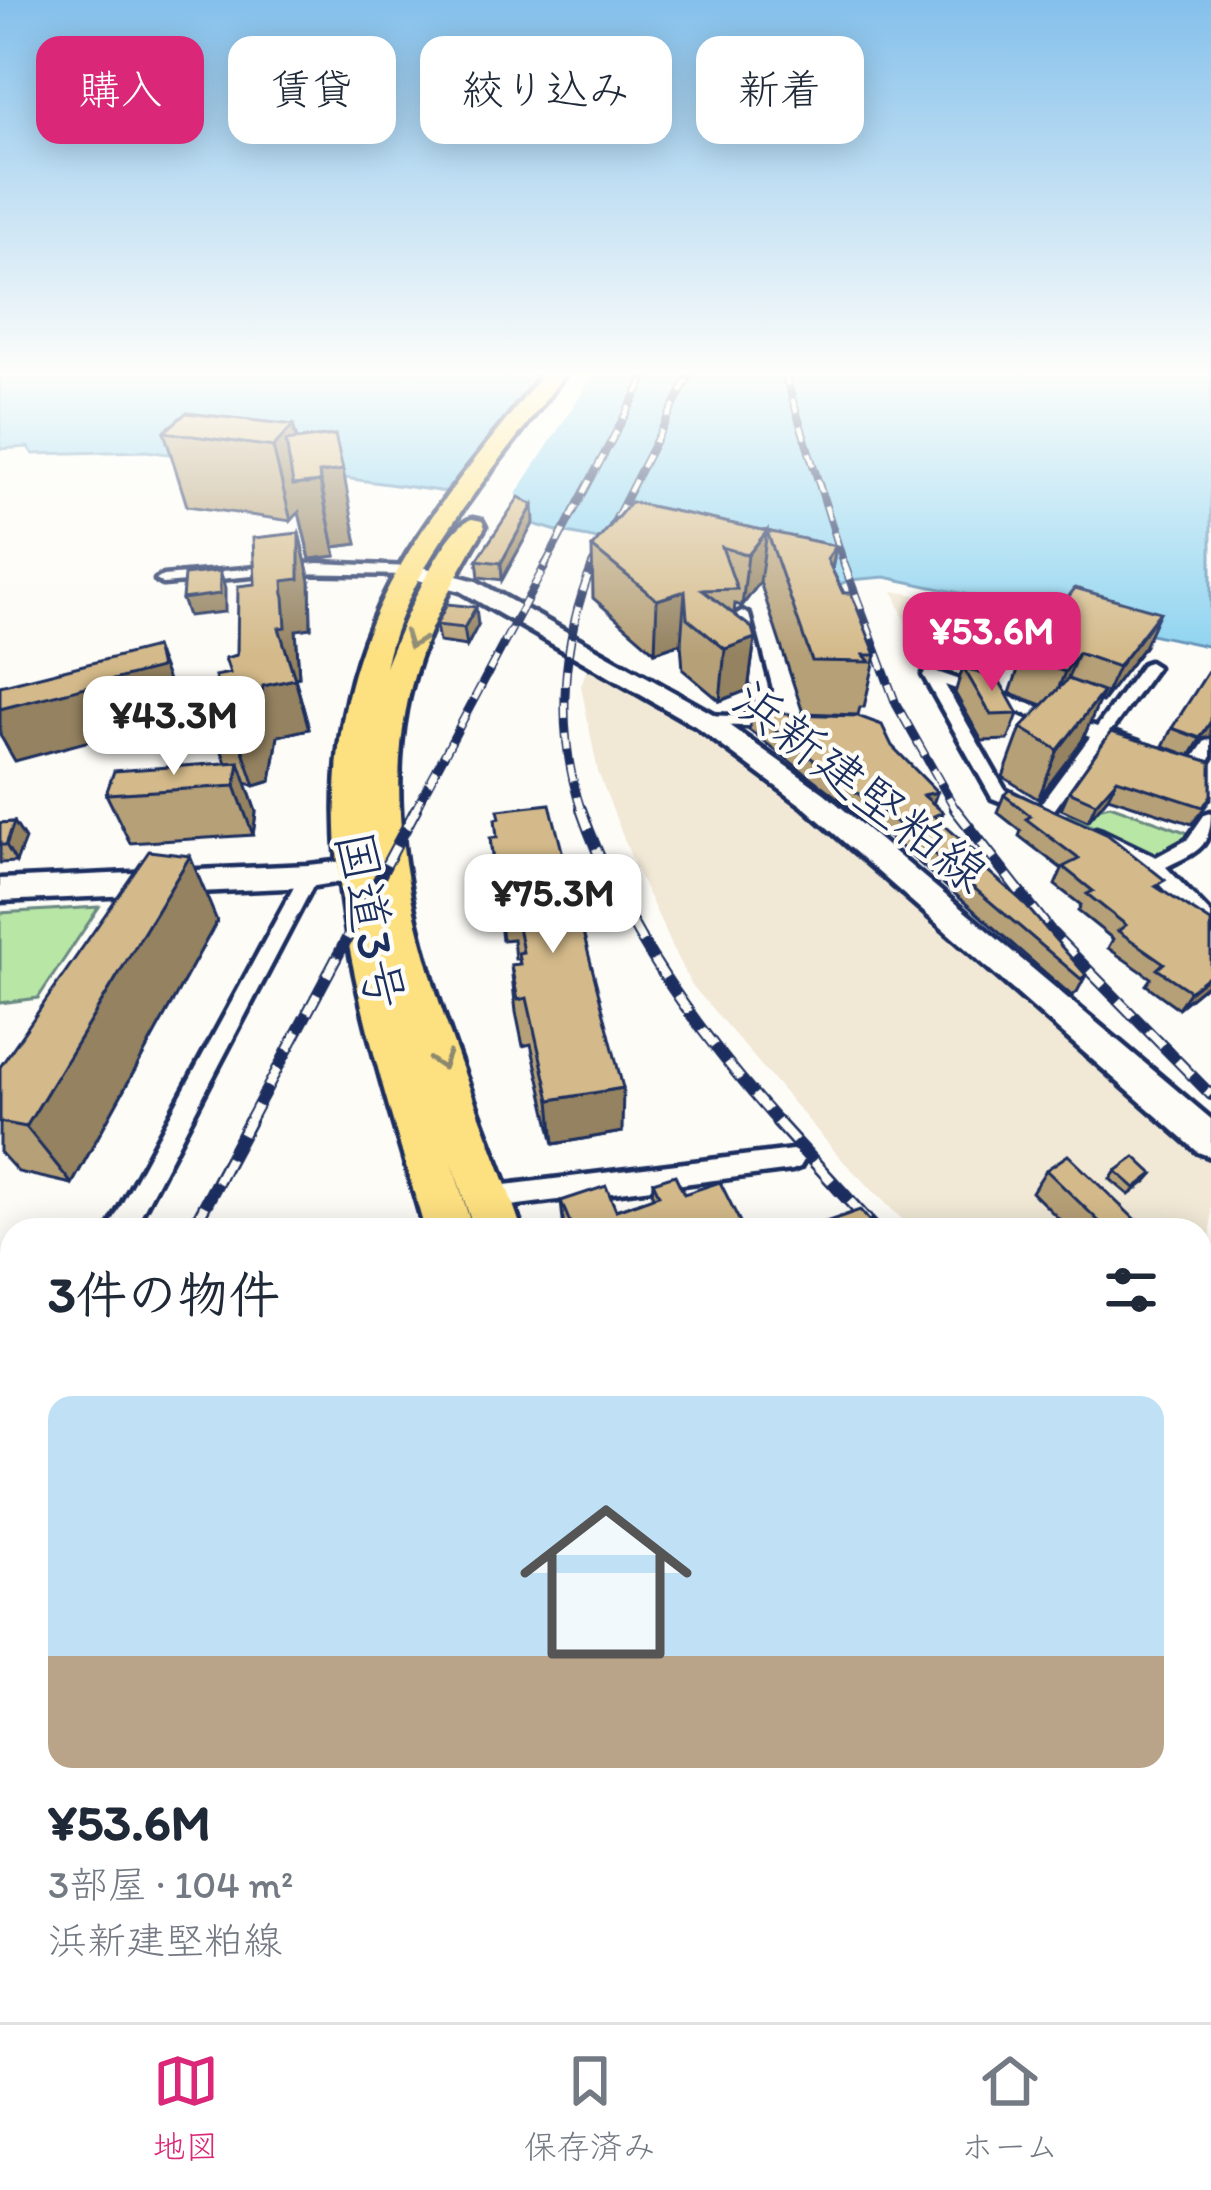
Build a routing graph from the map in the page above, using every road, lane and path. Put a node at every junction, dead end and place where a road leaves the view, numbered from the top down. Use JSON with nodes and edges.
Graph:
{"nodes":[{"id":1,"x":496,"y":466,"type":"edge"},
{"id":2,"x":502,"y":466,"type":"edge"},
{"id":3,"x":475,"y":501,"type":"junction"},
{"id":4,"x":427,"y":573,"type":"junction"},
{"id":5,"x":163,"y":580,"type":"dead end"},
{"id":6,"x":742,"y":615,"type":"edge"},
{"id":7,"x":1149,"y":667,"type":"dead end"},
{"id":8,"x":704,"y":719,"type":"junction"},
{"id":9,"x":769,"y":723,"type":"junction"},
{"id":10,"x":791,"y":723,"type":"edge"},
{"id":11,"x":1100,"y":734,"type":"junction"},
{"id":12,"x":1211,"y":746,"type":"edge"},
{"id":13,"x":1157,"y":755,"type":"edge"},
{"id":14,"x":1176,"y":762,"type":"edge"},
{"id":15,"x":1203,"y":771,"type":"edge"},
{"id":16,"x":1211,"y":818,"type":"edge"},
{"id":17,"x":1080,"y":828,"type":"edge"},
{"id":18,"x":1153,"y":866,"type":"junction"},
{"id":19,"x":370,"y":868,"type":"junction"},
{"id":20,"x":309,"y":876,"type":"junction"},
{"id":21,"x":0,"y":890,"type":"edge"},
{"id":22,"x":1211,"y":926,"type":"edge"},
{"id":23,"x":1211,"y":1141,"type":"edge"},
{"id":24,"x":792,"y":1160,"type":"dead end"},
{"id":25,"x":493,"y":1214,"type":"edge"},
{"id":26,"x":126,"y":1218,"type":"edge"},
{"id":27,"x":445,"y":1218,"type":"edge"}],
"edges":[{"from":1,"to":3,"type":"highway","name":"国道3号"},
{"from":2,"to":3,"type":"highway","name":"国道3号"},
{"from":3,"to":4,"type":"highway","name":"国道3号"},
{"from":4,"to":5,"type":"street"},
{"from":4,"to":8,"type":"main road","name":"浜新建堅粕線"},
{"from":4,"to":19,"type":"highway","name":"国道3号"},
{"from":6,"to":9,"type":"street"},
{"from":7,"to":11,"type":"street"},
{"from":8,"to":9,"type":"street"},
{"from":8,"to":23,"type":"main road","name":"浜新建堅粕線"},
{"from":9,"to":10,"type":"street"},
{"from":11,"to":11,"type":"street"},
{"from":11,"to":13,"type":"street"},
{"from":12,"to":15,"type":"street"},
{"from":14,"to":15,"type":"street"},
{"from":16,"to":18,"type":"street"},
{"from":17,"to":18,"type":"street"},
{"from":18,"to":22,"type":"street"},
{"from":19,"to":20,"type":"main road"},
{"from":19,"to":25,"type":"highway","name":"国道3号","one_way":true},
{"from":19,"to":27,"type":"highway","name":"国道3号"},
{"from":20,"to":21,"type":"main road"},
{"from":20,"to":26,"type":"street"},
{"from":24,"to":25,"type":"street"}]}
